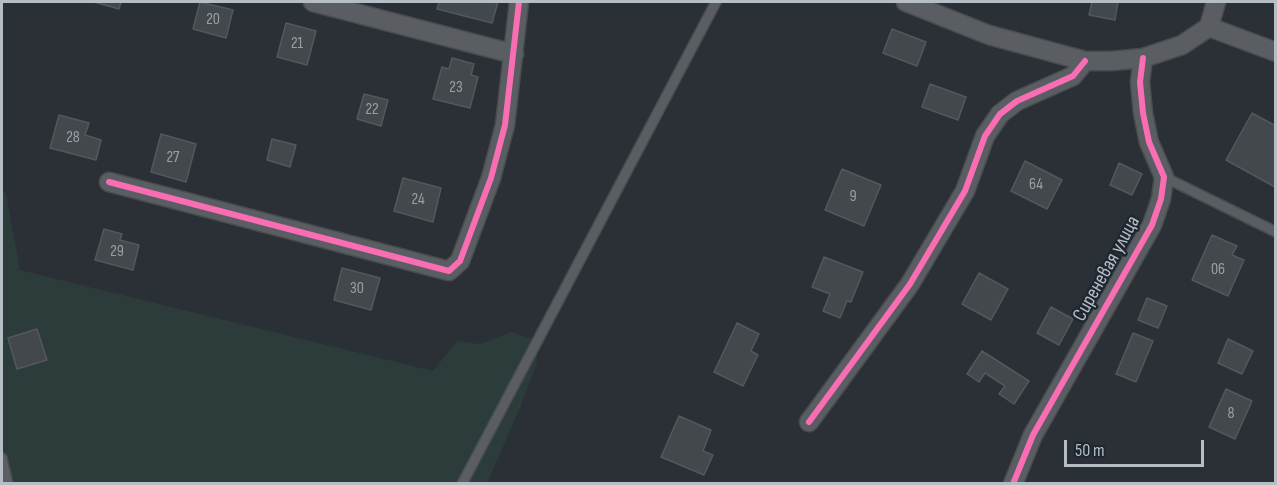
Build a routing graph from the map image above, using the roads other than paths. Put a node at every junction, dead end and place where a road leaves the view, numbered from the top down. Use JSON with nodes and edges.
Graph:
{"nodes":[{"id":1,"x":313,"y":2,"type":"edge"},
{"id":2,"x":519,"y":2,"type":"edge"},
{"id":3,"x":716,"y":2,"type":"edge"},
{"id":4,"x":906,"y":2,"type":"edge"},
{"id":5,"x":1216,"y":2,"type":"edge"},
{"id":6,"x":1209,"y":27,"type":"junction"},
{"id":7,"x":1275,"y":52,"type":"edge"},
{"id":8,"x":514,"y":54,"type":"junction"},
{"id":9,"x":1143,"y":58,"type":"junction"},
{"id":10,"x":1085,"y":61,"type":"junction"},
{"id":11,"x":1164,"y":177,"type":"junction"},
{"id":12,"x":110,"y":182,"type":"dead end"},
{"id":13,"x":1275,"y":232,"type":"edge"},
{"id":14,"x":810,"y":422,"type":"dead end"},
{"id":15,"x":2,"y":458,"type":"edge"},
{"id":16,"x":8,"y":483,"type":"edge"},
{"id":17,"x":462,"y":483,"type":"edge"},
{"id":18,"x":1013,"y":483,"type":"edge"}],
"edges":[{"from":1,"to":8,"type":"street"},
{"from":2,"to":8,"type":"street"},
{"from":3,"to":17,"type":"lane"},
{"from":4,"to":10,"type":"street"},
{"from":5,"to":6,"type":"street"},
{"from":6,"to":7,"type":"street"},
{"from":6,"to":9,"type":"street"},
{"from":8,"to":12,"type":"street"},
{"from":9,"to":10,"type":"street"},
{"from":9,"to":11,"type":"street"},
{"from":10,"to":14,"type":"street"},
{"from":11,"to":13,"type":"lane"},
{"from":11,"to":18,"type":"street","name":"Сиреневая улица"},
{"from":15,"to":16,"type":"lane"}]}
